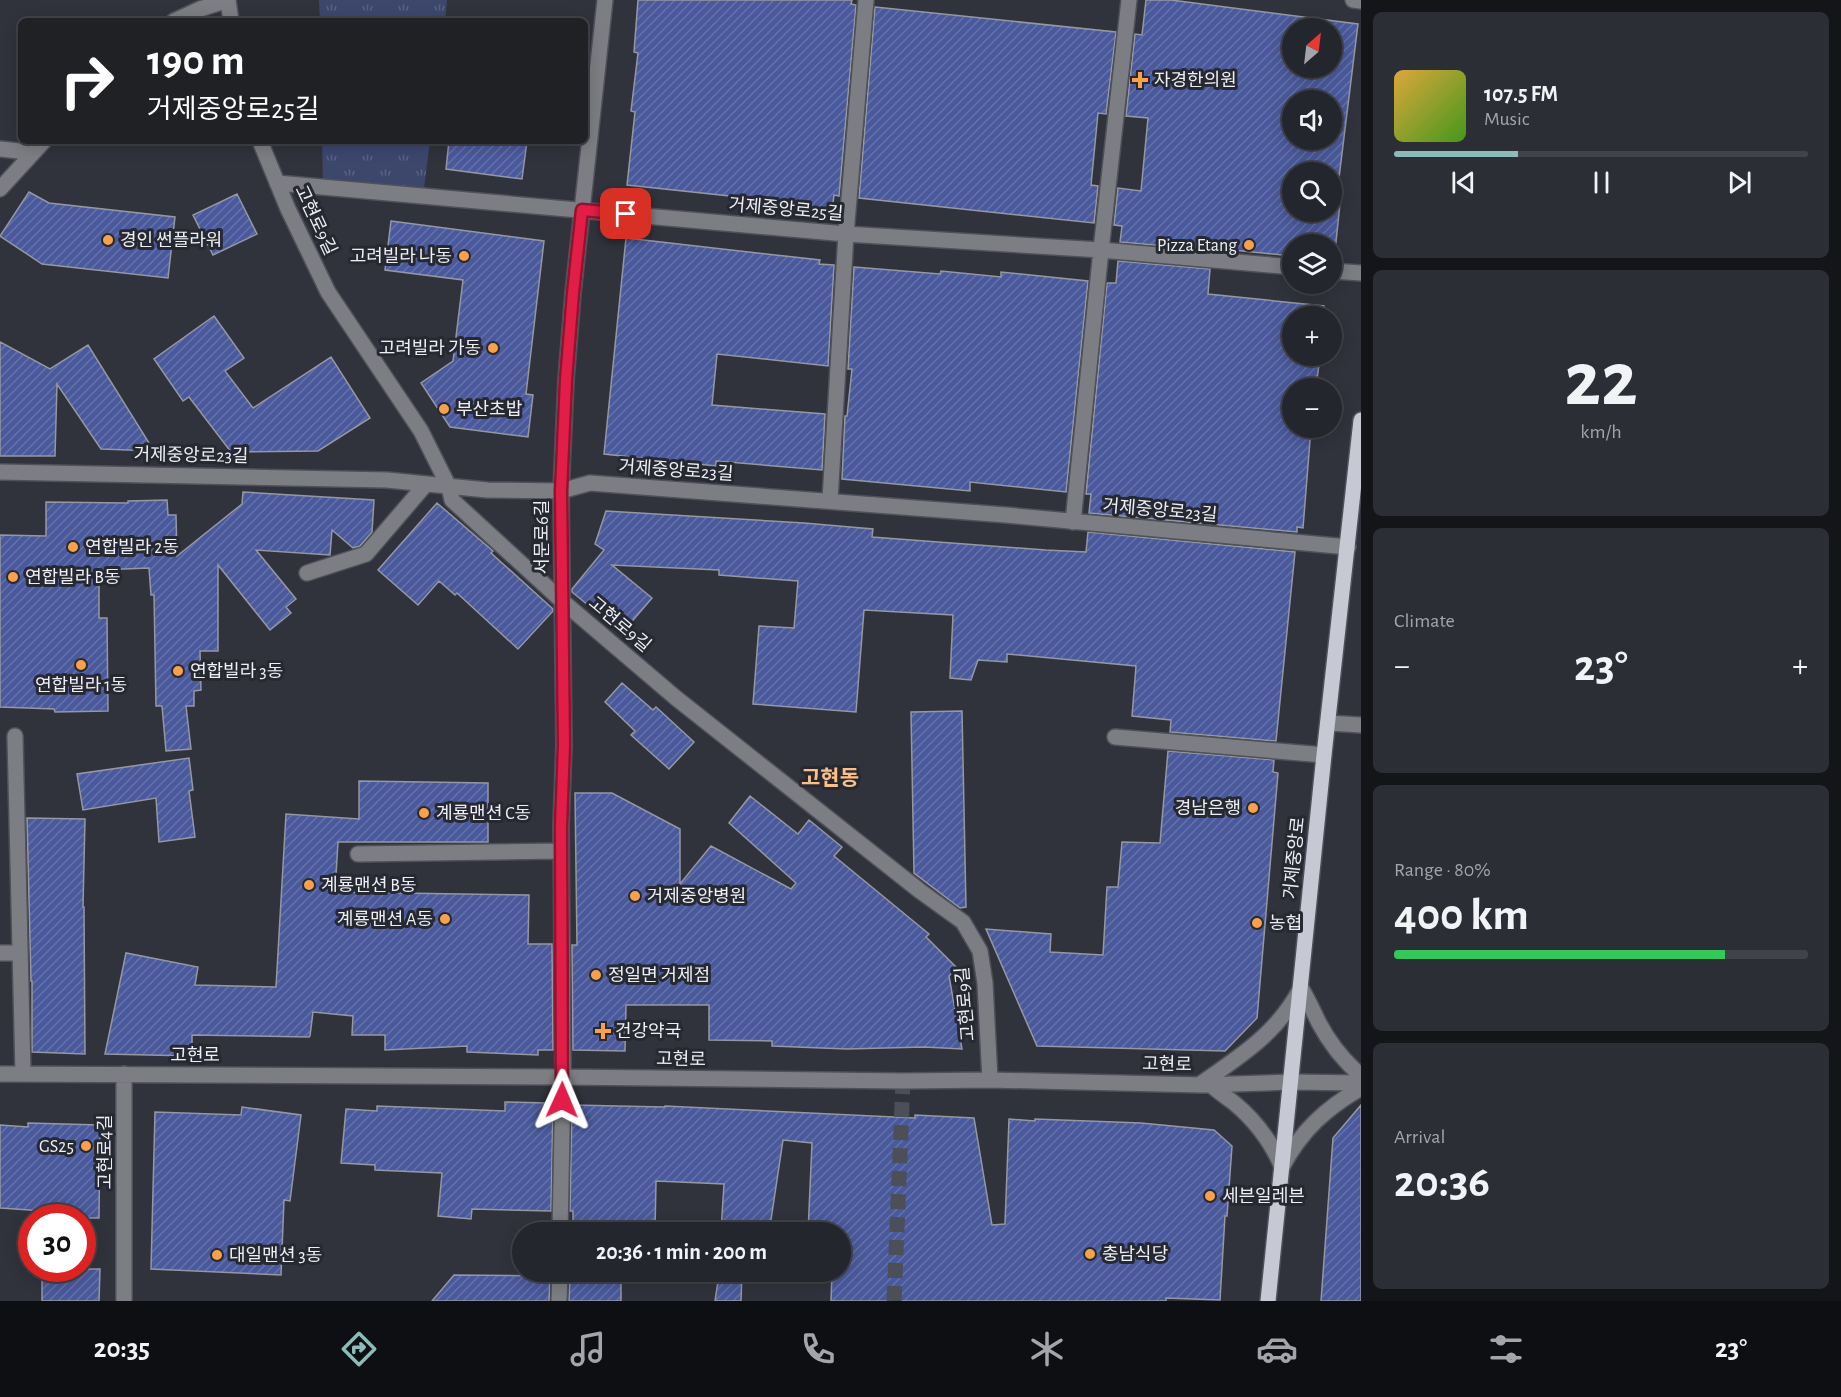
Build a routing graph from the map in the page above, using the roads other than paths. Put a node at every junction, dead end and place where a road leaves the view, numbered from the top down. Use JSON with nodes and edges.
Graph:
{"nodes":[{"id":1,"x":228,"y":0,"type":"edge"},
{"id":2,"x":605,"y":0,"type":"edge"},
{"id":3,"x":866,"y":0,"type":"edge"},
{"id":4,"x":1129,"y":0,"type":"edge"},
{"id":5,"x":1353,"y":0,"type":"edge"},
{"id":6,"x":1361,"y":1,"type":"edge"},
{"id":7,"x":180,"y":18,"type":"edge"},
{"id":8,"x":231,"y":18,"type":"edge"},
{"id":9,"x":41,"y":144,"type":"edge"},
{"id":10,"x":261,"y":144,"type":"edge"},
{"id":11,"x":0,"y":149,"type":"edge"},
{"id":12,"x":31,"y":155,"type":"junction"},
{"id":13,"x":277,"y":183,"type":"junction"},
{"id":14,"x":0,"y":189,"type":"edge"},
{"id":15,"x":582,"y":210,"type":"junction"},
{"id":16,"x":846,"y":234,"type":"junction"},
{"id":17,"x":1101,"y":250,"type":"junction"},
{"id":18,"x":1282,"y":266,"type":"edge"},
{"id":19,"x":1342,"y":272,"type":"edge"},
{"id":20,"x":1361,"y":273,"type":"edge"},
{"id":21,"x":1361,"y":420,"type":"edge"},
{"id":22,"x":0,"y":472,"type":"edge"},
{"id":23,"x":426,"y":484,"type":"junction"},
{"id":24,"x":449,"y":487,"type":"junction"},
{"id":25,"x":561,"y":491,"type":"junction"},
{"id":26,"x":1357,"y":492,"type":"edge"},
{"id":27,"x":830,"y":500,"type":"junction"},
{"id":28,"x":1073,"y":522,"type":"junction"},
{"id":29,"x":1348,"y":547,"type":"junction"},
{"id":30,"x":307,"y":573,"type":"dead end"},
{"id":31,"x":561,"y":600,"type":"junction"},
{"id":32,"x":1328,"y":723,"type":"junction"},
{"id":33,"x":1361,"y":725,"type":"edge"},
{"id":34,"x":15,"y":736,"type":"dead end"},
{"id":35,"x":1115,"y":737,"type":"dead end"},
{"id":36,"x":1324,"y":755,"type":"junction"},
{"id":37,"x":561,"y":851,"type":"junction"},
{"id":38,"x":358,"y":854,"type":"dead end"},
{"id":39,"x":0,"y":953,"type":"edge"},
{"id":40,"x":20,"y":953,"type":"junction"},
{"id":41,"x":1301,"y":988,"type":"junction"},
{"id":42,"x":0,"y":1074,"type":"edge"},
{"id":43,"x":23,"y":1074,"type":"junction"},
{"id":44,"x":124,"y":1074,"type":"junction"},
{"id":45,"x":1361,"y":1076,"type":"edge"},
{"id":46,"x":563,"y":1077,"type":"junction"},
{"id":47,"x":990,"y":1080,"type":"junction"},
{"id":48,"x":1291,"y":1082,"type":"junction"},
{"id":49,"x":1361,"y":1083,"type":"edge"},
{"id":50,"x":1204,"y":1084,"type":"junction"},
{"id":51,"x":1361,"y":1088,"type":"edge"},
{"id":52,"x":1282,"y":1167,"type":"junction"},
{"id":53,"x":560,"y":1222,"type":"edge"},
{"id":54,"x":560,"y":1282,"type":"edge"},
{"id":55,"x":124,"y":1301,"type":"edge"},
{"id":56,"x":559,"y":1301,"type":"edge"},
{"id":57,"x":1269,"y":1301,"type":"edge"}],
"edges":[{"from":1,"to":7,"type":"street"},
{"from":1,"to":8,"type":"street"},
{"from":2,"to":15,"type":"street","name":"서문로6길"},
{"from":3,"to":16,"type":"street"},
{"from":4,"to":17,"type":"street"},
{"from":5,"to":6,"type":"street"},
{"from":9,"to":12,"type":"street"},
{"from":10,"to":13,"type":"street","name":"고현로9길"},
{"from":11,"to":12,"type":"street"},
{"from":12,"to":14,"type":"street"},
{"from":13,"to":15,"type":"street","name":"거제중앙로25길"},
{"from":13,"to":24,"type":"street","name":"고현로9길"},
{"from":15,"to":16,"type":"street","name":"거제중앙로25길"},
{"from":15,"to":25,"type":"street","name":"서문로6길"},
{"from":16,"to":17,"type":"street","name":"거제중앙로25길"},
{"from":16,"to":27,"type":"street"},
{"from":17,"to":18,"type":"street","name":"거제중앙로25길"},
{"from":17,"to":28,"type":"street"},
{"from":19,"to":20,"type":"street"},
{"from":21,"to":26,"type":"main road","name":"거제중앙로"},
{"from":22,"to":23,"type":"street","name":"거제중앙로23길"},
{"from":23,"to":24,"type":"street","name":"거제중앙로23길"},
{"from":23,"to":30,"type":"street"},
{"from":24,"to":25,"type":"street","name":"거제중앙로23길"},
{"from":24,"to":31,"type":"street","name":"고현로9길"},
{"from":25,"to":27,"type":"street","name":"거제중앙로23길"},
{"from":25,"to":31,"type":"street","name":"서문로6길"},
{"from":26,"to":29,"type":"main road","name":"거제중앙로"},
{"from":27,"to":28,"type":"street","name":"거제중앙로23길"},
{"from":28,"to":29,"type":"street","name":"거제중앙로23길"},
{"from":29,"to":32,"type":"main road","name":"거제중앙로"},
{"from":31,"to":37,"type":"street","name":"서문로6길"},
{"from":31,"to":47,"type":"street","name":"고현로9길"},
{"from":32,"to":33,"type":"street"},
{"from":32,"to":36,"type":"main road","name":"거제중앙로"},
{"from":34,"to":40,"type":"street"},
{"from":35,"to":36,"type":"street"},
{"from":36,"to":41,"type":"main road","name":"거제중앙로"},
{"from":37,"to":38,"type":"street"},
{"from":37,"to":46,"type":"street","name":"서문로6길"},
{"from":39,"to":40,"type":"street"},
{"from":40,"to":43,"type":"street"},
{"from":41,"to":45,"type":"street"},
{"from":41,"to":48,"type":"main road","name":"거제중앙로"},
{"from":41,"to":50,"type":"street"},
{"from":42,"to":43,"type":"street","name":"고현로"},
{"from":43,"to":44,"type":"street","name":"고현로"},
{"from":44,"to":46,"type":"street","name":"고현로"},
{"from":44,"to":55,"type":"street","name":"고현로4길"},
{"from":46,"to":47,"type":"street","name":"고현로"},
{"from":46,"to":53,"type":"street","name":"서문로6길"},
{"from":47,"to":50,"type":"street","name":"고현로"},
{"from":48,"to":49,"type":"street","name":"고현로"},
{"from":48,"to":50,"type":"street","name":"고현로"},
{"from":48,"to":52,"type":"main road","name":"거제중앙로"},
{"from":50,"to":52,"type":"street"},
{"from":51,"to":52,"type":"street"},
{"from":52,"to":57,"type":"main road","name":"거제중앙로"},
{"from":54,"to":56,"type":"street"}]}
